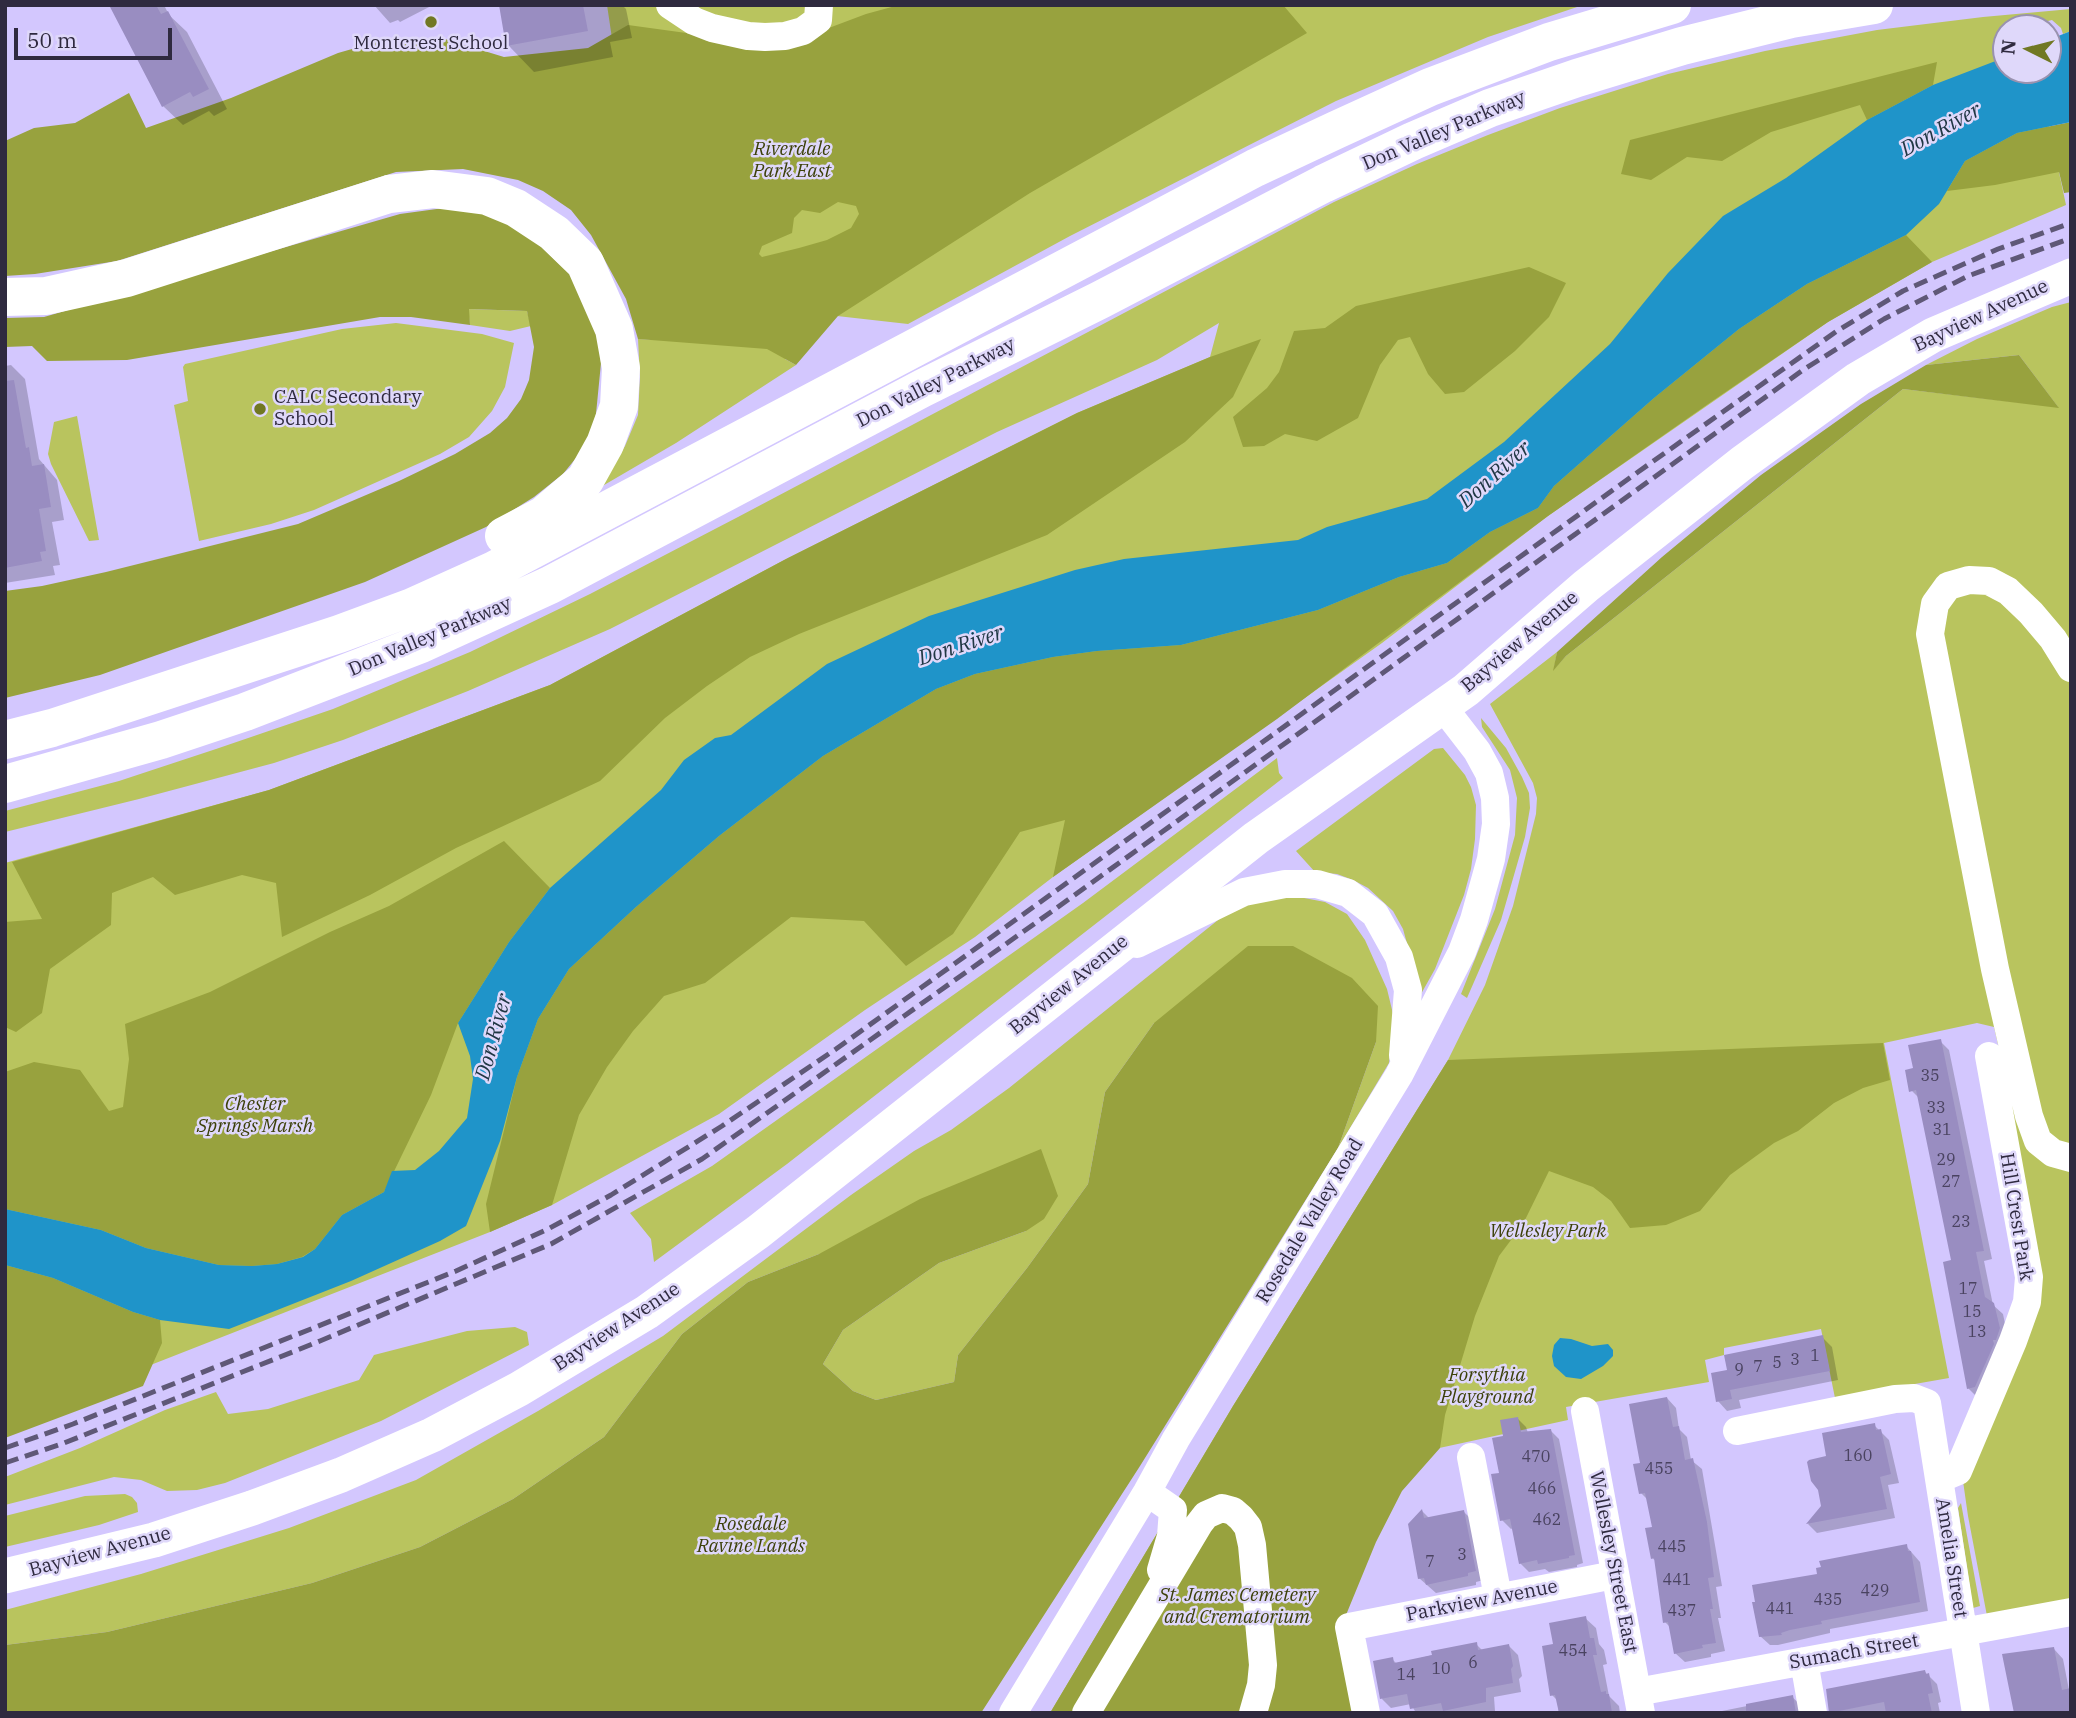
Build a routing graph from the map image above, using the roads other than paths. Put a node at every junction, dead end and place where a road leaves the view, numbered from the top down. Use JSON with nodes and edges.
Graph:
{"nodes":[{"id":1,"x":670,"y":5,"type":"edge"},
{"id":2,"x":1672,"y":5,"type":"edge"},
{"id":3,"x":1874,"y":5,"type":"edge"},
{"id":4,"x":823,"y":10,"type":"edge"},
{"id":5,"x":2071,"y":276,"type":"edge"},
{"id":6,"x":5,"y":298,"type":"edge"},
{"id":7,"x":412,"y":607,"type":"junction"},
{"id":8,"x":2071,"y":668,"type":"edge"},
{"id":9,"x":1443,"y":707,"type":"junction"},
{"id":10,"x":5,"y":740,"type":"edge"},
{"id":11,"x":5,"y":784,"type":"edge"},
{"id":12,"x":1091,"y":966,"type":"junction"},
{"id":13,"x":1989,"y":1056,"type":"dead end"},
{"id":14,"x":1399,"y":1075,"type":"junction"},
{"id":15,"x":2071,"y":1158,"type":"edge"},
{"id":16,"x":1585,"y":1411,"type":"dead end"},
{"id":17,"x":1737,"y":1432,"type":"dead end"},
{"id":18,"x":1471,"y":1457,"type":"dead end"},
{"id":19,"x":1939,"y":1479,"type":"junction"},
{"id":20,"x":1146,"y":1492,"type":"junction"},
{"id":21,"x":1614,"y":1575,"type":"junction"},
{"id":22,"x":5,"y":1576,"type":"edge"},
{"id":23,"x":1157,"y":1597,"type":"junction"},
{"id":24,"x":1499,"y":1597,"type":"junction"},
{"id":25,"x":2071,"y":1612,"type":"edge"},
{"id":26,"x":1962,"y":1633,"type":"junction"},
{"id":27,"x":1804,"y":1661,"type":"junction"},
{"id":28,"x":1639,"y":1702,"type":"edge"},
{"id":29,"x":1013,"y":1713,"type":"edge"},
{"id":30,"x":1086,"y":1713,"type":"edge"},
{"id":31,"x":1253,"y":1713,"type":"edge"},
{"id":32,"x":1366,"y":1713,"type":"edge"},
{"id":33,"x":1813,"y":1713,"type":"edge"},
{"id":34,"x":1976,"y":1713,"type":"edge"}],
"edges":[{"from":1,"to":4,"type":"street"},
{"from":2,"to":7,"type":"highway","name":"Don Valley Parkway"},
{"from":3,"to":11,"type":"highway","name":"Don Valley Parkway"},
{"from":5,"to":9,"type":"main road","name":"Bayview Avenue"},
{"from":6,"to":7,"type":"highway"},
{"from":7,"to":10,"type":"highway","name":"Don Valley Parkway"},
{"from":8,"to":15,"type":"street"},
{"from":9,"to":12,"type":"main road","name":"Bayview Avenue"},
{"from":9,"to":14,"type":"street","name":"Rosedale Valley Road"},
{"from":12,"to":14,"type":"street"},
{"from":12,"to":22,"type":"main road","name":"Bayview Avenue"},
{"from":13,"to":19,"type":"street","name":"Hill Crest Park"},
{"from":14,"to":20,"type":"street","name":"Rosedale Valley Road"},
{"from":16,"to":21,"type":"street","name":"Wellesley Street East"},
{"from":17,"to":19,"type":"street","name":"Amelia Street"},
{"from":18,"to":24,"type":"street"},
{"from":19,"to":26,"type":"street","name":"Amelia Street"},
{"from":20,"to":23,"type":"street"},
{"from":20,"to":29,"type":"street","name":"Rosedale Valley Road"},
{"from":21,"to":24,"type":"street","name":"Parkview Avenue"},
{"from":21,"to":28,"type":"street","name":"Wellesley Street East"},
{"from":23,"to":30,"type":"street"},
{"from":23,"to":31,"type":"street"},
{"from":24,"to":32,"type":"street","name":"Parkview Avenue"},
{"from":25,"to":26,"type":"street","name":"Sumach Street"},
{"from":26,"to":27,"type":"street","name":"Sumach Street"},
{"from":26,"to":34,"type":"street","name":"Amelia Street"},
{"from":27,"to":28,"type":"street","name":"Sumach Street"},
{"from":27,"to":33,"type":"street"}]}
